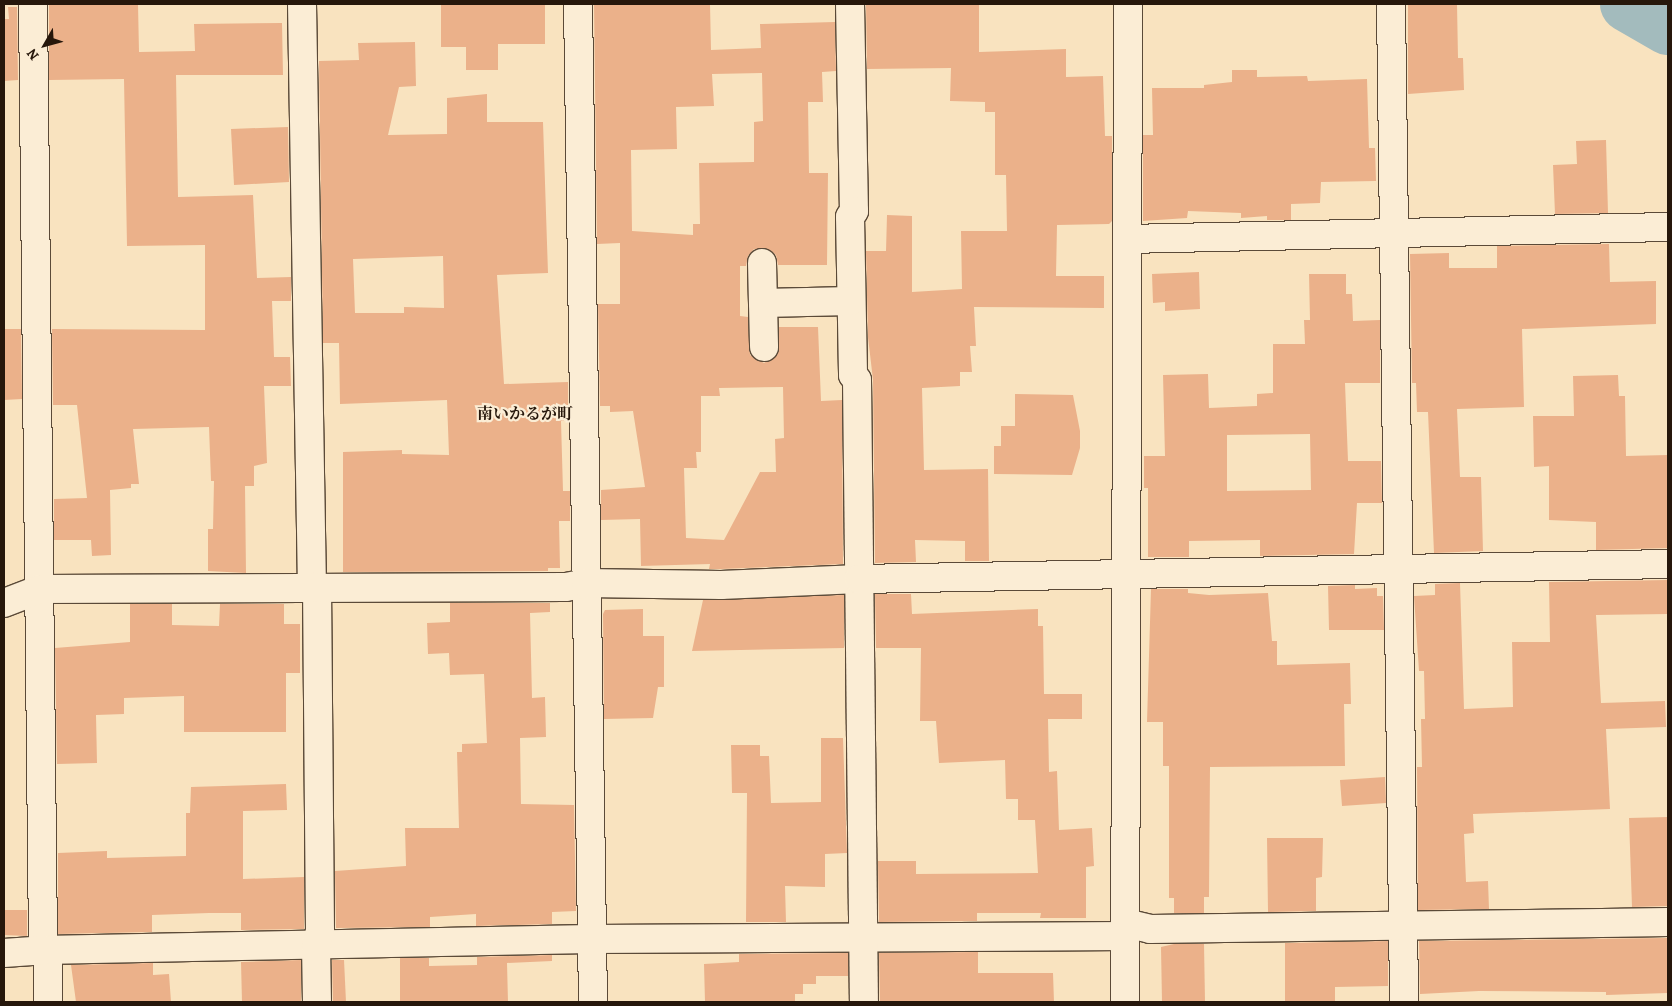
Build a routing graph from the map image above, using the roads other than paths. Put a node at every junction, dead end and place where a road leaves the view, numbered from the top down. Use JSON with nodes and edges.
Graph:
{"nodes":[{"id":1,"x":34,"y":4,"type":"edge"},
{"id":2,"x":302,"y":4,"type":"edge"},
{"id":3,"x":578,"y":4,"type":"edge"},
{"id":4,"x":850,"y":4,"type":"edge"},
{"id":5,"x":1128,"y":4,"type":"edge"},
{"id":6,"x":1391,"y":4,"type":"edge"},
{"id":7,"x":1668,"y":226,"type":"edge"},
{"id":8,"x":1392,"y":231,"type":"junction"},
{"id":9,"x":1127,"y":239,"type":"junction"},
{"id":10,"x":762,"y":263,"type":"dead end"},
{"id":11,"x":851,"y":301,"type":"junction"},
{"id":12,"x":763,"y":303,"type":"junction"},
{"id":13,"x":764,"y":347,"type":"dead end"},
{"id":14,"x":1668,"y":564,"type":"edge"},
{"id":15,"x":1400,"y":570,"type":"junction"},
{"id":16,"x":1124,"y":574,"type":"junction"},
{"id":17,"x":859,"y":579,"type":"junction"},
{"id":18,"x":586,"y":583,"type":"junction"},
{"id":19,"x":314,"y":586,"type":"junction"},
{"id":20,"x":40,"y":589,"type":"junction"},
{"id":21,"x":4,"y":603,"type":"edge"},
{"id":22,"x":1668,"y":922,"type":"edge"},
{"id":23,"x":1403,"y":927,"type":"junction"},
{"id":24,"x":1125,"y":929,"type":"junction"},
{"id":25,"x":863,"y":937,"type":"junction"},
{"id":26,"x":592,"y":939,"type":"junction"},
{"id":27,"x":316,"y":945,"type":"junction"},
{"id":28,"x":46,"y":950,"type":"junction"},
{"id":29,"x":4,"y":953,"type":"edge"},
{"id":30,"x":48,"y":1002,"type":"edge"},
{"id":31,"x":317,"y":1002,"type":"edge"},
{"id":32,"x":593,"y":1002,"type":"edge"},
{"id":33,"x":864,"y":1002,"type":"edge"},
{"id":34,"x":1125,"y":1002,"type":"edge"},
{"id":35,"x":1404,"y":1002,"type":"edge"}],
"edges":[{"from":1,"to":20,"type":"street"},
{"from":2,"to":19,"type":"street"},
{"from":3,"to":18,"type":"street"},
{"from":4,"to":11,"type":"street"},
{"from":5,"to":9,"type":"street"},
{"from":6,"to":8,"type":"street"},
{"from":7,"to":8,"type":"street"},
{"from":8,"to":9,"type":"street"},
{"from":8,"to":15,"type":"street"},
{"from":9,"to":16,"type":"street"},
{"from":10,"to":12,"type":"street"},
{"from":11,"to":12,"type":"street"},
{"from":11,"to":17,"type":"street"},
{"from":12,"to":13,"type":"street"},
{"from":14,"to":15,"type":"street"},
{"from":15,"to":16,"type":"street"},
{"from":15,"to":23,"type":"street"},
{"from":16,"to":17,"type":"street"},
{"from":16,"to":24,"type":"street"},
{"from":17,"to":18,"type":"street"},
{"from":17,"to":25,"type":"street"},
{"from":18,"to":19,"type":"street"},
{"from":18,"to":26,"type":"street"},
{"from":19,"to":20,"type":"street"},
{"from":19,"to":27,"type":"street"},
{"from":20,"to":21,"type":"street"},
{"from":20,"to":28,"type":"street"},
{"from":22,"to":23,"type":"street"},
{"from":23,"to":24,"type":"street"},
{"from":23,"to":35,"type":"street"},
{"from":24,"to":25,"type":"street"},
{"from":24,"to":34,"type":"street"},
{"from":25,"to":26,"type":"street"},
{"from":25,"to":33,"type":"street"},
{"from":26,"to":27,"type":"street"},
{"from":26,"to":32,"type":"street"},
{"from":27,"to":28,"type":"street"},
{"from":27,"to":31,"type":"street"},
{"from":28,"to":29,"type":"street"},
{"from":28,"to":30,"type":"street"}]}
